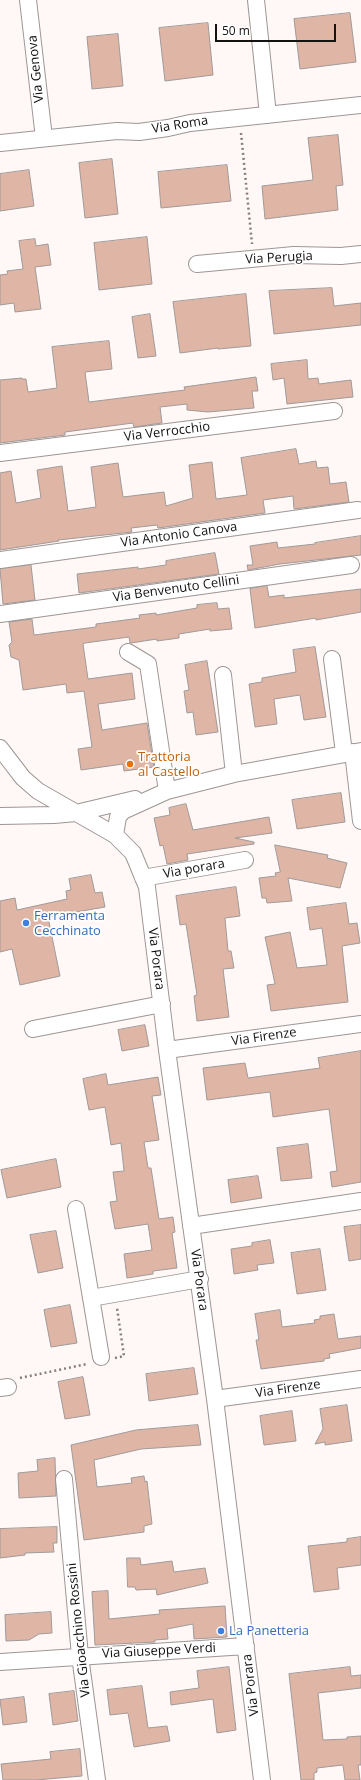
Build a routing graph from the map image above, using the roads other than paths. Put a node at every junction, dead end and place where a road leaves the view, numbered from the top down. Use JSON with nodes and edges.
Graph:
{"nodes":[{"id":1,"x":28,"y":0,"type":"edge"},
{"id":2,"x":256,"y":0,"type":"edge"},
{"id":3,"x":361,"y":105,"type":"edge"},
{"id":4,"x":268,"y":115,"type":"junction"},
{"id":5,"x":44,"y":138,"type":"junction"},
{"id":6,"x":0,"y":143,"type":"edge"},
{"id":7,"x":361,"y":254,"type":"edge"},
{"id":8,"x":197,"y":264,"type":"dead end"},
{"id":9,"x":334,"y":411,"type":"dead end"},
{"id":10,"x":0,"y":453,"type":"edge"},
{"id":11,"x":358,"y":510,"type":"dead end"},
{"id":12,"x":0,"y":560,"type":"edge"},
{"id":13,"x":352,"y":565,"type":"dead end"},
{"id":14,"x":0,"y":614,"type":"edge"},
{"id":15,"x":128,"y":652,"type":"dead end"},
{"id":16,"x":332,"y":658,"type":"dead end"},
{"id":17,"x":223,"y":675,"type":"dead end"},
{"id":18,"x":0,"y":748,"type":"edge"},
{"id":19,"x":353,"y":752,"type":"edge"},
{"id":20,"x":234,"y":774,"type":"junction"},
{"id":21,"x":163,"y":793,"type":"junction"},
{"id":22,"x":76,"y":813,"type":"junction"},
{"id":23,"x":0,"y":816,"type":"edge"},
{"id":24,"x":361,"y":821,"type":"edge"},
{"id":25,"x":114,"y":835,"type":"junction"},
{"id":26,"x":245,"y":860,"type":"dead end"},
{"id":27,"x":143,"y":878,"type":"junction"},
{"id":28,"x":162,"y":1004,"type":"junction"},
{"id":29,"x":361,"y":1024,"type":"edge"},
{"id":30,"x":33,"y":1030,"type":"dead end"},
{"id":31,"x":167,"y":1050,"type":"junction"},
{"id":32,"x":361,"y":1201,"type":"edge"},
{"id":33,"x":76,"y":1209,"type":"dead end"},
{"id":34,"x":191,"y":1226,"type":"junction"},
{"id":35,"x":200,"y":1279,"type":"junction"},
{"id":36,"x":91,"y":1298,"type":"junction"},
{"id":37,"x":101,"y":1357,"type":"dead end"},
{"id":38,"x":361,"y":1378,"type":"edge"},
{"id":39,"x":215,"y":1399,"type":"junction"},
{"id":40,"x":64,"y":1479,"type":"dead end"},
{"id":41,"x":246,"y":1646,"type":"junction"},
{"id":42,"x":80,"y":1656,"type":"junction"},
{"id":43,"x":0,"y":1662,"type":"edge"},
{"id":44,"x":97,"y":1780,"type":"edge"},
{"id":45,"x":262,"y":1780,"type":"edge"}],
"edges":[{"from":1,"to":5,"type":"street","name":"Via Genova"},
{"from":2,"to":4,"type":"street"},
{"from":3,"to":4,"type":"street","name":"Via Roma"},
{"from":4,"to":5,"type":"street","name":"Via Roma"},
{"from":5,"to":6,"type":"street","name":"Via Roma"},
{"from":7,"to":8,"type":"street","name":"Via Perugia"},
{"from":9,"to":10,"type":"street","name":"Via Verrocchio"},
{"from":11,"to":12,"type":"street","name":"Via Antonio Canova"},
{"from":13,"to":14,"type":"street","name":"Via Benvenuto Cellini"},
{"from":15,"to":21,"type":"street"},
{"from":16,"to":19,"type":"street"},
{"from":17,"to":20,"type":"street"},
{"from":18,"to":22,"type":"street","name":"Via Porara"},
{"from":19,"to":20,"type":"street"},
{"from":19,"to":24,"type":"street"},
{"from":20,"to":21,"type":"street"},
{"from":21,"to":22,"type":"street"},
{"from":21,"to":25,"type":"street"},
{"from":22,"to":23,"type":"street"},
{"from":22,"to":25,"type":"street","name":"Via Porara"},
{"from":25,"to":27,"type":"street","name":"Via Porara"},
{"from":26,"to":27,"type":"street","name":"Via porara"},
{"from":27,"to":28,"type":"street","name":"Via Porara"},
{"from":28,"to":30,"type":"street"},
{"from":28,"to":31,"type":"street","name":"Via Porara"},
{"from":29,"to":31,"type":"street","name":"Via Firenze"},
{"from":31,"to":34,"type":"street","name":"Via Porara"},
{"from":32,"to":34,"type":"street"},
{"from":33,"to":36,"type":"street"},
{"from":34,"to":35,"type":"street","name":"Via Porara"},
{"from":35,"to":36,"type":"street"},
{"from":35,"to":39,"type":"street","name":"Via Porara"},
{"from":36,"to":37,"type":"street"},
{"from":38,"to":39,"type":"street","name":"Via Firenze"},
{"from":39,"to":41,"type":"street","name":"Via Porara"},
{"from":40,"to":42,"type":"street","name":"Via Gioacchino Rossini"},
{"from":41,"to":42,"type":"street","name":"Via Giuseppe Verdi"},
{"from":41,"to":45,"type":"street","name":"Via Porara"},
{"from":42,"to":43,"type":"street","name":"Via Giuseppe Verdi"},
{"from":42,"to":44,"type":"street","name":"Via Gioacchino Rossini"}]}
